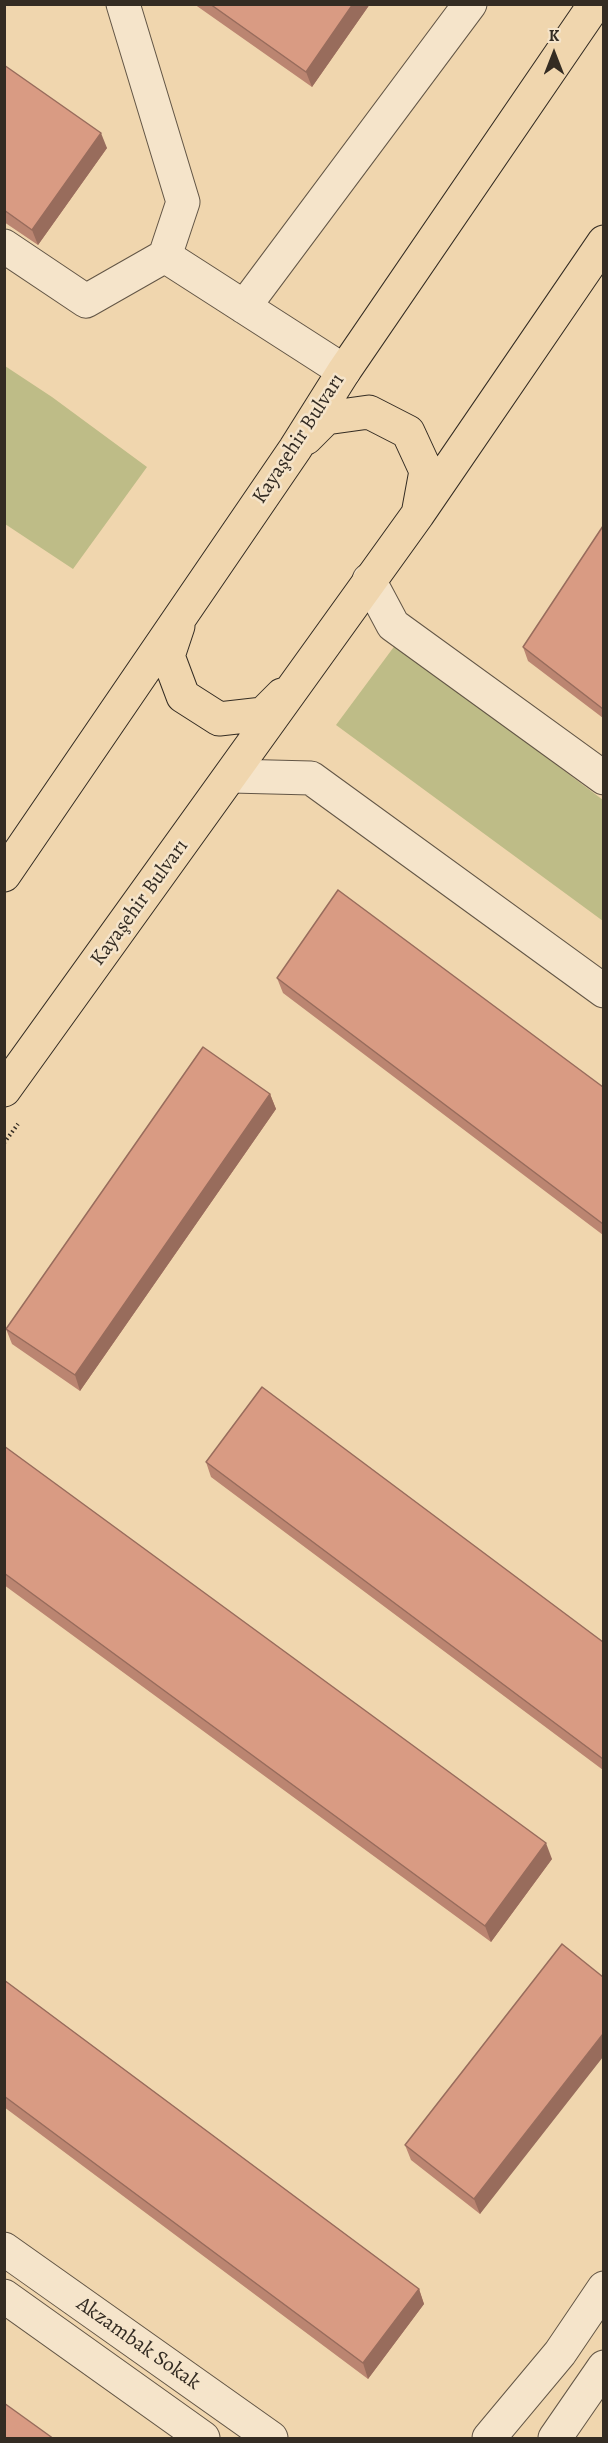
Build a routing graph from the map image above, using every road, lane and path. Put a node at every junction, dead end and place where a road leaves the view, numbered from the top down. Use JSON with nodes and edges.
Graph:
{"nodes":[{"id":1,"x":123,"y":4,"type":"edge"},
{"id":2,"x":470,"y":4,"type":"edge"},
{"id":3,"x":595,"y":4,"type":"edge"},
{"id":4,"x":603,"y":242,"type":"edge"},
{"id":5,"x":4,"y":246,"type":"edge"},
{"id":6,"x":165,"y":256,"type":"junction"},
{"id":7,"x":244,"y":307,"type":"junction"},
{"id":8,"x":344,"y":371,"type":"junction"},
{"id":9,"x":295,"y":449,"type":"junction"},
{"id":10,"x":418,"y":514,"type":"junction"},
{"id":11,"x":369,"y":580,"type":"junction"},
{"id":12,"x":181,"y":615,"type":"junction"},
{"id":13,"x":294,"y":685,"type":"junction"},
{"id":14,"x":232,"y":776,"type":"junction"},
{"id":15,"x":603,"y":778,"type":"edge"},
{"id":16,"x":4,"y":875,"type":"edge"},
{"id":17,"x":603,"y":991,"type":"edge"},
{"id":18,"x":4,"y":1090,"type":"edge"},
{"id":19,"x":4,"y":2249,"type":"edge"},
{"id":20,"x":603,"y":2288,"type":"edge"},
{"id":21,"x":4,"y":2296,"type":"edge"},
{"id":22,"x":603,"y":2367,"type":"edge"},
{"id":23,"x":203,"y":2439,"type":"edge"},
{"id":24,"x":271,"y":2439,"type":"edge"},
{"id":25,"x":489,"y":2439,"type":"edge"},
{"id":26,"x":555,"y":2439,"type":"edge"}],
"edges":[{"from":1,"to":6,"type":"street"},
{"from":2,"to":7,"type":"street"},
{"from":3,"to":8,"type":"main road","name":"Kayaşehir Bulvarı"},
{"from":4,"to":10,"type":"main road","name":"Kayaşehir Bulvarı"},
{"from":5,"to":6,"type":"street"},
{"from":6,"to":7,"type":"street"},
{"from":7,"to":8,"type":"street"},
{"from":8,"to":9,"type":"main road","name":"Kayaşehir Bulvarı"},
{"from":9,"to":10,"type":"main road"},
{"from":9,"to":12,"type":"main road","name":"Kayaşehir Bulvarı"},
{"from":10,"to":11,"type":"main road","name":"Kayaşehir Bulvarı"},
{"from":11,"to":13,"type":"main road","name":"Kayaşehir Bulvarı"},
{"from":11,"to":15,"type":"street"},
{"from":12,"to":13,"type":"main road"},
{"from":12,"to":16,"type":"main road","name":"Kayaşehir Bulvarı"},
{"from":13,"to":14,"type":"main road","name":"Kayaşehir Bulvarı"},
{"from":14,"to":17,"type":"street"},
{"from":14,"to":18,"type":"main road","name":"Kayaşehir Bulvarı"},
{"from":19,"to":24,"type":"street","name":"Akzambak Sokak"},
{"from":20,"to":25,"type":"street"},
{"from":21,"to":23,"type":"street","name":"Akzambak Sokak"},
{"from":22,"to":26,"type":"street"}]}
